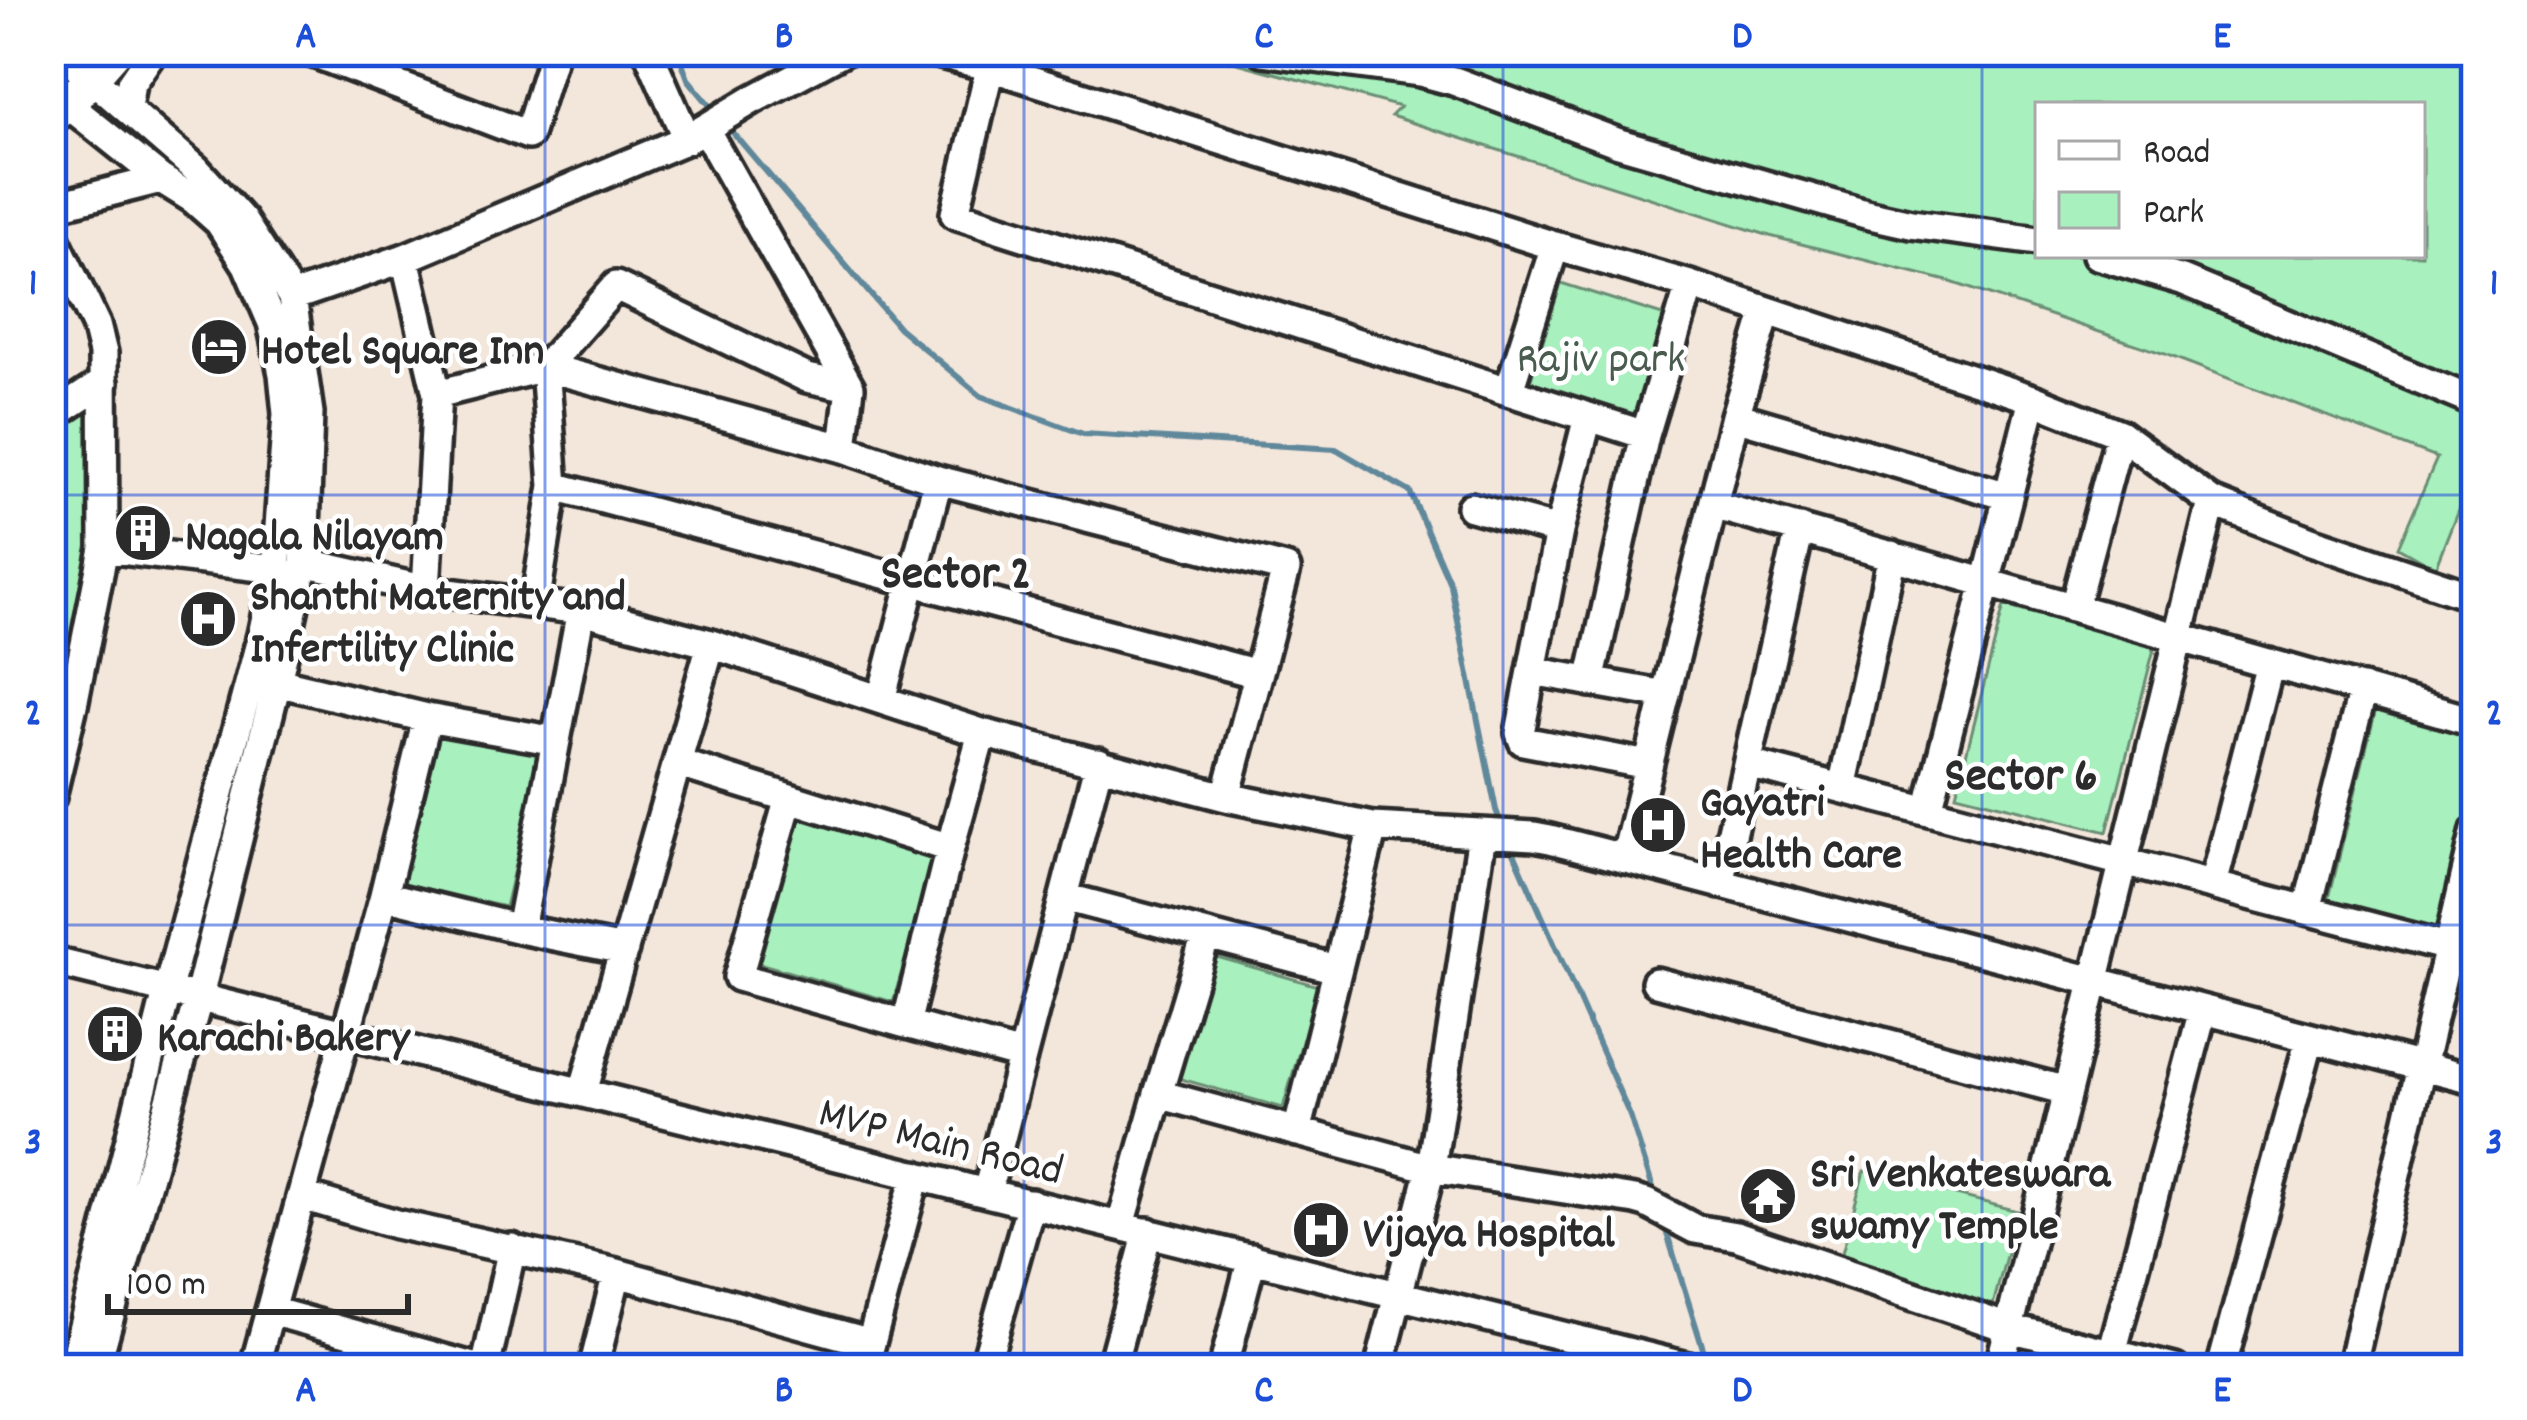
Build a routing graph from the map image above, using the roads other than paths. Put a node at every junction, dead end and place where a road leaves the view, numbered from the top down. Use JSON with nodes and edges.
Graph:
{"nodes":[{"id":1,"x":115,"y":51,"type":"edge"},
{"id":2,"x":153,"y":51,"type":"edge"},
{"id":3,"x":308,"y":51,"type":"edge"},
{"id":4,"x":554,"y":51,"type":"edge"},
{"id":5,"x":648,"y":51,"type":"edge"},
{"id":6,"x":843,"y":51,"type":"edge"},
{"id":7,"x":930,"y":51,"type":"edge"},
{"id":8,"x":1263,"y":51,"type":"edge"},
{"id":9,"x":55,"y":52,"type":"edge"},
{"id":10,"x":990,"y":67,"type":"junction"},
{"id":11,"x":92,"y":77,"type":"junction"},
{"id":12,"x":57,"y":103,"type":"edge"},
{"id":13,"x":127,"y":107,"type":"junction"},
{"id":14,"x":702,"y":130,"type":"junction"},
{"id":15,"x":161,"y":179,"type":"junction"},
{"id":16,"x":51,"y":206,"type":"edge"},
{"id":17,"x":51,"y":231,"type":"edge"},
{"id":18,"x":2035,"y":241,"type":"edge"},
{"id":19,"x":1555,"y":246,"type":"junction"},
{"id":20,"x":405,"y":258,"type":"junction"},
{"id":21,"x":2107,"y":258,"type":"edge"},
{"id":22,"x":1690,"y":284,"type":"junction"},
{"id":23,"x":292,"y":297,"type":"junction"},
{"id":24,"x":1767,"y":311,"type":"junction"},
{"id":25,"x":545,"y":367,"type":"junction"},
{"id":26,"x":104,"y":382,"type":"junction"},
{"id":27,"x":850,"y":387,"type":"junction"},
{"id":28,"x":1509,"y":390,"type":"junction"},
{"id":29,"x":437,"y":394,"type":"junction"},
{"id":30,"x":2033,"y":399,"type":"junction"},
{"id":31,"x":2476,"y":403,"type":"edge"},
{"id":32,"x":1588,"y":416,"type":"junction"},
{"id":33,"x":1735,"y":416,"type":"junction"},
{"id":34,"x":51,"y":417,"type":"edge"},
{"id":35,"x":2120,"y":434,"type":"junction"},
{"id":36,"x":1645,"y":435,"type":"junction"},
{"id":37,"x":843,"y":448,"type":"junction"},
{"id":38,"x":938,"y":480,"type":"junction"},
{"id":39,"x":554,"y":486,"type":"junction"},
{"id":40,"x":2008,"y":496,"type":"junction"},
{"id":41,"x":2212,"y":502,"type":"junction"},
{"id":42,"x":1713,"y":505,"type":"junction"},
{"id":43,"x":1471,"y":507,"type":"dead end"},
{"id":44,"x":1800,"y":529,"type":"junction"},
{"id":45,"x":1559,"y":531,"type":"junction"},
{"id":46,"x":104,"y":548,"type":"junction"},
{"id":47,"x":1892,"y":555,"type":"junction"},
{"id":48,"x":304,"y":562,"type":"junction"},
{"id":49,"x":276,"y":569,"type":"junction"},
{"id":50,"x":910,"y":582,"type":"junction"},
{"id":51,"x":1985,"y":582,"type":"junction"},
{"id":52,"x":426,"y":590,"type":"junction"},
{"id":53,"x":2476,"y":597,"type":"edge"},
{"id":54,"x":536,"y":604,"type":"junction"},
{"id":55,"x":2074,"y":608,"type":"junction"},
{"id":56,"x":581,"y":610,"type":"junction"},
{"id":57,"x":2178,"y":637,"type":"junction"},
{"id":58,"x":711,"y":644,"type":"junction"},
{"id":59,"x":2270,"y":663,"type":"junction"},
{"id":60,"x":1532,"y":671,"type":"junction"},
{"id":61,"x":1258,"y":674,"type":"junction"},
{"id":62,"x":278,"y":682,"type":"junction"},
{"id":63,"x":1590,"y":682,"type":"junction"},
{"id":64,"x":2363,"y":689,"type":"junction"},
{"id":65,"x":1666,"y":695,"type":"junction"},
{"id":66,"x":881,"y":700,"type":"junction"},
{"id":67,"x":428,"y":718,"type":"junction"},
{"id":68,"x":2476,"y":722,"type":"edge"},
{"id":69,"x":982,"y":733,"type":"junction"},
{"id":70,"x":556,"y":741,"type":"junction"},
{"id":71,"x":1099,"y":762,"type":"junction"},
{"id":72,"x":677,"y":763,"type":"junction"},
{"id":73,"x":1648,"y":764,"type":"junction"},
{"id":74,"x":1749,"y":764,"type":"junction"},
{"id":75,"x":52,"y":784,"type":"edge"},
{"id":76,"x":1842,"y":788,"type":"junction"},
{"id":77,"x":1226,"y":796,"type":"junction"},
{"id":78,"x":789,"y":798,"type":"junction"},
{"id":79,"x":1928,"y":811,"type":"junction"},
{"id":80,"x":1373,"y":827,"type":"junction"},
{"id":81,"x":2476,"y":830,"type":"edge"},
{"id":82,"x":1488,"y":834,"type":"junction"},
{"id":83,"x":950,"y":848,"type":"junction"},
{"id":84,"x":1624,"y":859,"type":"junction"},
{"id":85,"x":2124,"y":862,"type":"junction"},
{"id":86,"x":1720,"y":884,"type":"junction"},
{"id":87,"x":2213,"y":885,"type":"junction"},
{"id":88,"x":384,"y":896,"type":"junction"},
{"id":89,"x":1064,"y":897,"type":"junction"},
{"id":90,"x":2307,"y":910,"type":"junction"},
{"id":91,"x":520,"y":928,"type":"junction"},
{"id":92,"x":1206,"y":935,"type":"junction"},
{"id":93,"x":2448,"y":947,"type":"junction"},
{"id":94,"x":624,"y":950,"type":"junction"},
{"id":95,"x":51,"y":961,"type":"edge"},
{"id":96,"x":1336,"y":969,"type":"junction"},
{"id":97,"x":1656,"y":982,"type":"dead end"},
{"id":98,"x":2094,"y":982,"type":"junction"},
{"id":99,"x":168,"y":988,"type":"junction"},
{"id":100,"x":199,"y":996,"type":"junction"},
{"id":101,"x":2204,"y":1010,"type":"junction"},
{"id":102,"x":906,"y":1024,"type":"junction"},
{"id":103,"x":344,"y":1032,"type":"junction"},
{"id":104,"x":2310,"y":1038,"type":"junction"},
{"id":105,"x":1022,"y":1056,"type":"junction"},
{"id":106,"x":2421,"y":1067,"type":"junction"},
{"id":107,"x":2476,"y":1081,"type":"edge"},
{"id":108,"x":2067,"y":1091,"type":"junction"},
{"id":109,"x":583,"y":1092,"type":"junction"},
{"id":110,"x":1158,"y":1094,"type":"junction"},
{"id":111,"x":1297,"y":1132,"type":"junction"},
{"id":112,"x":1431,"y":1168,"type":"junction"},
{"id":113,"x":916,"y":1175,"type":"junction"},
{"id":114,"x":986,"y":1192,"type":"junction"},
{"id":115,"x":303,"y":1196,"type":"junction"},
{"id":116,"x":1030,"y":1203,"type":"junction"},
{"id":117,"x":1134,"y":1229,"type":"junction"},
{"id":118,"x":512,"y":1248,"type":"junction"},
{"id":119,"x":1252,"y":1258,"type":"junction"},
{"id":120,"x":617,"y":1273,"type":"junction"},
{"id":121,"x":1399,"y":1295,"type":"junction"},
{"id":122,"x":271,"y":1311,"type":"junction"},
{"id":123,"x":2009,"y":1328,"type":"junction"},
{"id":124,"x":2112,"y":1353,"type":"junction"},
{"id":125,"x":377,"y":1355,"type":"edge"},
{"id":126,"x":867,"y":1356,"type":"edge"},
{"id":127,"x":1685,"y":1366,"type":"edge"},
{"id":128,"x":72,"y":1369,"type":"edge"},
{"id":129,"x":95,"y":1369,"type":"edge"},
{"id":130,"x":254,"y":1369,"type":"edge"},
{"id":131,"x":483,"y":1369,"type":"edge"},
{"id":132,"x":593,"y":1369,"type":"edge"},
{"id":133,"x":984,"y":1369,"type":"edge"},
{"id":134,"x":1111,"y":1369,"type":"edge"},
{"id":135,"x":1223,"y":1369,"type":"edge"},
{"id":136,"x":1379,"y":1369,"type":"edge"},
{"id":137,"x":1999,"y":1369,"type":"edge"},
{"id":138,"x":2175,"y":1369,"type":"edge"},
{"id":139,"x":2221,"y":1369,"type":"edge"},
{"id":140,"x":2351,"y":1369,"type":"edge"}],
"edges":[{"from":1,"to":11,"type":"main road"},
{"from":2,"to":13,"type":"street"},
{"from":3,"to":4,"type":"street"},
{"from":5,"to":14,"type":"street"},
{"from":6,"to":14,"type":"street"},
{"from":7,"to":10,"type":"street"},
{"from":8,"to":18,"type":"street"},
{"from":9,"to":11,"type":"street"},
{"from":10,"to":19,"type":"street"},
{"from":10,"to":28,"type":"street"},
{"from":11,"to":12,"type":"main road"},
{"from":11,"to":13,"type":"street"},
{"from":12,"to":15,"type":"street"},
{"from":13,"to":23,"type":"street"},
{"from":14,"to":20,"type":"street"},
{"from":14,"to":27,"type":"street"},
{"from":15,"to":16,"type":"street"},
{"from":15,"to":49,"type":"street"},
{"from":17,"to":26,"type":"street"},
{"from":19,"to":22,"type":"street"},
{"from":19,"to":28,"type":"street"},
{"from":20,"to":23,"type":"street"},
{"from":20,"to":29,"type":"street"},
{"from":21,"to":31,"type":"street"},
{"from":22,"to":24,"type":"street"},
{"from":22,"to":36,"type":"street"},
{"from":23,"to":48,"type":"street"},
{"from":24,"to":30,"type":"street"},
{"from":24,"to":33,"type":"street"},
{"from":25,"to":27,"type":"street"},
{"from":25,"to":29,"type":"street"},
{"from":25,"to":37,"type":"street"},
{"from":25,"to":39,"type":"street"},
{"from":26,"to":34,"type":"street"},
{"from":26,"to":46,"type":"street"},
{"from":27,"to":37,"type":"street"},
{"from":28,"to":32,"type":"street"},
{"from":29,"to":52,"type":"street"},
{"from":30,"to":35,"type":"street"},
{"from":30,"to":40,"type":"street"},
{"from":32,"to":36,"type":"street"},
{"from":32,"to":45,"type":"street"},
{"from":33,"to":40,"type":"street"},
{"from":33,"to":42,"type":"street"},
{"from":35,"to":41,"type":"street"},
{"from":35,"to":55,"type":"street"},
{"from":36,"to":63,"type":"street"},
{"from":37,"to":38,"type":"street"},
{"from":38,"to":50,"type":"street"},
{"from":38,"to":61,"type":"street"},
{"from":39,"to":50,"type":"street"},
{"from":39,"to":54,"type":"street"},
{"from":40,"to":51,"type":"street"},
{"from":41,"to":53,"type":"street"},
{"from":41,"to":57,"type":"street"},
{"from":42,"to":44,"type":"street"},
{"from":42,"to":65,"type":"street"},
{"from":43,"to":45,"type":"street"},
{"from":44,"to":47,"type":"street"},
{"from":44,"to":74,"type":"street"},
{"from":45,"to":60,"type":"street"},
{"from":46,"to":49,"type":"street"},
{"from":46,"to":75,"type":"street"},
{"from":47,"to":51,"type":"street"},
{"from":47,"to":76,"type":"street"},
{"from":48,"to":52,"type":"street"},
{"from":48,"to":62,"type":"street"},
{"from":49,"to":99,"type":"street"},
{"from":50,"to":61,"type":"street"},
{"from":50,"to":66,"type":"street"},
{"from":51,"to":55,"type":"street"},
{"from":51,"to":79,"type":"street"},
{"from":52,"to":54,"type":"street"},
{"from":54,"to":56,"type":"street"},
{"from":55,"to":57,"type":"street"},
{"from":56,"to":58,"type":"street"},
{"from":56,"to":70,"type":"street"},
{"from":57,"to":59,"type":"street"},
{"from":57,"to":85,"type":"street"},
{"from":58,"to":66,"type":"street"},
{"from":58,"to":72,"type":"street"},
{"from":59,"to":64,"type":"street"},
{"from":59,"to":87,"type":"street"},
{"from":60,"to":63,"type":"street"},
{"from":60,"to":73,"type":"street"},
{"from":61,"to":77,"type":"street"},
{"from":62,"to":67,"type":"street"},
{"from":62,"to":100,"type":"street"},
{"from":63,"to":65,"type":"street"},
{"from":64,"to":68,"type":"street"},
{"from":64,"to":90,"type":"street"},
{"from":65,"to":73,"type":"street"},
{"from":66,"to":69,"type":"street"},
{"from":67,"to":70,"type":"street"},
{"from":67,"to":88,"type":"street"},
{"from":69,"to":71,"type":"street"},
{"from":69,"to":83,"type":"street"},
{"from":70,"to":91,"type":"street"},
{"from":71,"to":77,"type":"street"},
{"from":71,"to":89,"type":"street"},
{"from":72,"to":78,"type":"street"},
{"from":72,"to":94,"type":"street"},
{"from":73,"to":84,"type":"street"},
{"from":74,"to":76,"type":"street"},
{"from":74,"to":86,"type":"street"},
{"from":76,"to":79,"type":"street"},
{"from":77,"to":80,"type":"street"},
{"from":78,"to":83,"type":"street"},
{"from":78,"to":102,"type":"street"},
{"from":79,"to":85,"type":"street"},
{"from":80,"to":82,"type":"street"},
{"from":80,"to":96,"type":"street"},
{"from":81,"to":93,"type":"street"},
{"from":82,"to":84,"type":"street"},
{"from":82,"to":112,"type":"street"},
{"from":83,"to":102,"type":"street"},
{"from":84,"to":86,"type":"street"},
{"from":85,"to":87,"type":"street"},
{"from":85,"to":98,"type":"street"},
{"from":86,"to":98,"type":"street"},
{"from":87,"to":90,"type":"street"},
{"from":88,"to":91,"type":"street"},
{"from":88,"to":103,"type":"street"},
{"from":89,"to":92,"type":"street"},
{"from":89,"to":105,"type":"street"},
{"from":90,"to":93,"type":"street"},
{"from":91,"to":94,"type":"street"},
{"from":92,"to":96,"type":"street"},
{"from":92,"to":110,"type":"street"},
{"from":93,"to":106,"type":"street"},
{"from":94,"to":109,"type":"street"},
{"from":95,"to":99,"type":"street","name":"MVP Main Road"},
{"from":96,"to":111,"type":"street"},
{"from":97,"to":108,"type":"street"},
{"from":98,"to":101,"type":"street"},
{"from":98,"to":108,"type":"street"},
{"from":99,"to":100,"type":"street","name":"MVP Main Road"},
{"from":99,"to":128,"type":"street"},
{"from":100,"to":103,"type":"street","name":"MVP Main Road"},
{"from":100,"to":129,"type":"street"},
{"from":101,"to":104,"type":"street"},
{"from":101,"to":124,"type":"street"},
{"from":102,"to":105,"type":"street"},
{"from":103,"to":109,"type":"street","name":"MVP Main Road"},
{"from":103,"to":115,"type":"street"},
{"from":104,"to":106,"type":"street"},
{"from":104,"to":139,"type":"street"},
{"from":105,"to":114,"type":"street"},
{"from":106,"to":107,"type":"street"},
{"from":106,"to":140,"type":"street"},
{"from":108,"to":123,"type":"street"},
{"from":109,"to":113,"type":"street","name":"MVP Main Road"},
{"from":110,"to":111,"type":"street"},
{"from":110,"to":117,"type":"street"},
{"from":111,"to":112,"type":"street"},
{"from":112,"to":121,"type":"street"},
{"from":112,"to":123,"type":"street"},
{"from":113,"to":114,"type":"street","name":"MVP Main Road"},
{"from":113,"to":126,"type":"street"},
{"from":114,"to":116,"type":"street","name":"MVP Main Road"},
{"from":115,"to":118,"type":"street"},
{"from":115,"to":122,"type":"street"},
{"from":116,"to":117,"type":"street","name":"MVP Main Road"},
{"from":116,"to":133,"type":"street"},
{"from":117,"to":119,"type":"street","name":"MVP Main Road"},
{"from":117,"to":134,"type":"street"},
{"from":118,"to":120,"type":"street"},
{"from":118,"to":131,"type":"street"},
{"from":119,"to":121,"type":"street","name":"MVP Main Road"},
{"from":119,"to":135,"type":"street"},
{"from":120,"to":126,"type":"street"},
{"from":120,"to":132,"type":"street"},
{"from":121,"to":127,"type":"street","name":"MVP Main Road"},
{"from":121,"to":136,"type":"street"},
{"from":122,"to":125,"type":"street"},
{"from":122,"to":130,"type":"street"},
{"from":123,"to":124,"type":"street"},
{"from":123,"to":137,"type":"street"},
{"from":124,"to":138,"type":"street"},
{"from":125,"to":131,"type":"street"}]}
